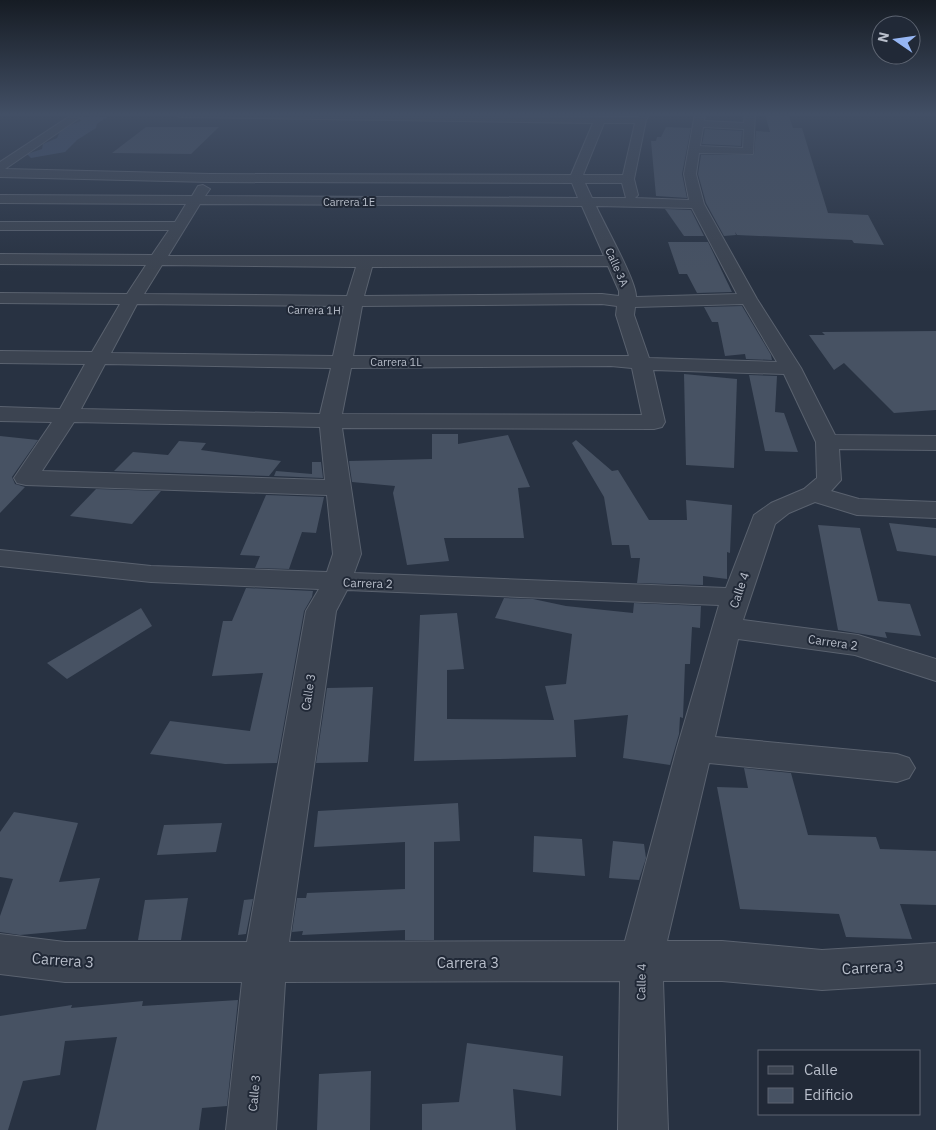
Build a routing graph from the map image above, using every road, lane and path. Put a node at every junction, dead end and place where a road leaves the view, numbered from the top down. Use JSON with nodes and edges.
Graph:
{"nodes":[{"id":1,"x":581,"y":167,"type":"edge"},
{"id":2,"x":631,"y":167,"type":"edge"},
{"id":3,"x":691,"y":167,"type":"edge"},
{"id":4,"x":0,"y":173,"type":"edge"},
{"id":5,"x":210,"y":178,"type":"junction"},
{"id":6,"x":576,"y":178,"type":"junction"},
{"id":7,"x":628,"y":178,"type":"junction"},
{"id":8,"x":369,"y":179,"type":"junction"},
{"id":9,"x":0,"y":199,"type":"edge"},
{"id":10,"x":195,"y":201,"type":"junction"},
{"id":11,"x":363,"y":202,"type":"junction"},
{"id":12,"x":586,"y":202,"type":"junction"},
{"id":13,"x":633,"y":202,"type":"junction"},
{"id":14,"x":697,"y":204,"type":"junction"},
{"id":15,"x":0,"y":226,"type":"edge"},
{"id":16,"x":180,"y":226,"type":"junction"},
{"id":17,"x":0,"y":259,"type":"edge"},
{"id":18,"x":158,"y":260,"type":"junction"},
{"id":19,"x":616,"y":261,"type":"junction"},
{"id":20,"x":365,"y":262,"type":"junction"},
{"id":21,"x":0,"y":298,"type":"edge"},
{"id":22,"x":748,"y":299,"type":"junction"},
{"id":23,"x":626,"y":302,"type":"junction"},
{"id":24,"x":129,"y":304,"type":"junction"},
{"id":25,"x":353,"y":306,"type":"junction"},
{"id":26,"x":0,"y":308,"type":"edge"},
{"id":27,"x":0,"y":356,"type":"edge"},
{"id":28,"x":98,"y":359,"type":"junction"},
{"id":29,"x":342,"y":362,"type":"junction"},
{"id":30,"x":641,"y":363,"type":"junction"},
{"id":31,"x":791,"y":368,"type":"junction"},
{"id":32,"x":0,"y":414,"type":"edge"},
{"id":33,"x":68,"y":414,"type":"junction"},
{"id":34,"x":330,"y":421,"type":"junction"},
{"id":35,"x":827,"y":442,"type":"junction"},
{"id":36,"x":936,"y":443,"type":"edge"},
{"id":37,"x":338,"y":488,"type":"junction"},
{"id":38,"x":813,"y":494,"type":"junction"},
{"id":39,"x":936,"y":510,"type":"edge"},
{"id":40,"x":0,"y":558,"type":"edge"},
{"id":41,"x":338,"y":582,"type":"junction"},
{"id":42,"x":736,"y":597,"type":"junction"},
{"id":43,"x":726,"y":628,"type":"junction"},
{"id":44,"x":936,"y":670,"type":"edge"},
{"id":45,"x":694,"y":748,"type":"junction"},
{"id":46,"x":897,"y":768,"type":"dead end"},
{"id":47,"x":0,"y":954,"type":"edge"},
{"id":48,"x":641,"y":962,"type":"junction"},
{"id":49,"x":265,"y":963,"type":"junction"},
{"id":50,"x":936,"y":964,"type":"edge"},
{"id":51,"x":251,"y":1130,"type":"edge"},
{"id":52,"x":643,"y":1130,"type":"edge"}],
"edges":[{"from":1,"to":6,"type":"street"},
{"from":2,"to":7,"type":"street"},
{"from":3,"to":14,"type":"street","name":"Calle 4"},
{"from":4,"to":5,"type":"street"},
{"from":5,"to":8,"type":"street"},
{"from":5,"to":10,"type":"street"},
{"from":6,"to":7,"type":"street"},
{"from":6,"to":8,"type":"street"},
{"from":6,"to":12,"type":"street","name":"Calle 3A"},
{"from":7,"to":13,"type":"street"},
{"from":8,"to":11,"type":"street"},
{"from":9,"to":10,"type":"street","name":"Carrera 1E"},
{"from":10,"to":11,"type":"street","name":"Carrera 1E"},
{"from":10,"to":16,"type":"street"},
{"from":11,"to":12,"type":"street","name":"Carrera 1E"},
{"from":12,"to":13,"type":"street","name":"Carrera 1E"},
{"from":12,"to":19,"type":"street","name":"Calle 3A"},
{"from":13,"to":14,"type":"street","name":"Carrera 1E"},
{"from":14,"to":22,"type":"street","name":"Calle 4"},
{"from":15,"to":16,"type":"street"},
{"from":16,"to":18,"type":"street"},
{"from":17,"to":18,"type":"street"},
{"from":18,"to":20,"type":"street"},
{"from":18,"to":24,"type":"street"},
{"from":19,"to":20,"type":"street"},
{"from":19,"to":23,"type":"street","name":"Calle 3A"},
{"from":20,"to":25,"type":"street","name":"Calle 3"},
{"from":21,"to":24,"type":"street","name":"Carrera 1H"},
{"from":22,"to":23,"type":"street","name":"Carrera 1H"},
{"from":22,"to":31,"type":"street","name":"Calle 4"},
{"from":23,"to":25,"type":"street","name":"Carrera 1H"},
{"from":23,"to":30,"type":"street","name":"Calle 3A"},
{"from":24,"to":25,"type":"street","name":"Carrera 1H"},
{"from":24,"to":26,"type":"street","name":"Carrera 1H"},
{"from":24,"to":28,"type":"street"},
{"from":25,"to":29,"type":"street","name":"Calle 3"},
{"from":27,"to":28,"type":"street","name":"Carrera 1L"},
{"from":28,"to":29,"type":"street","name":"Carrera 1L"},
{"from":28,"to":33,"type":"street"},
{"from":29,"to":30,"type":"street","name":"Carrera 1L"},
{"from":29,"to":34,"type":"street","name":"Calle 3"},
{"from":30,"to":31,"type":"street","name":"Carrera 1L"},
{"from":30,"to":34,"type":"street","name":"Calle 3A"},
{"from":31,"to":35,"type":"street","name":"Calle 4"},
{"from":32,"to":33,"type":"street"},
{"from":33,"to":34,"type":"street"},
{"from":33,"to":37,"type":"street"},
{"from":34,"to":37,"type":"street","name":"Calle 3"},
{"from":35,"to":36,"type":"street"},
{"from":35,"to":38,"type":"street","name":"Calle 4"},
{"from":37,"to":41,"type":"street","name":"Calle 3"},
{"from":38,"to":39,"type":"street"},
{"from":38,"to":42,"type":"street","name":"Calle 4"},
{"from":40,"to":41,"type":"street","name":"Carrera 2"},
{"from":41,"to":42,"type":"street","name":"Carrera 2"},
{"from":41,"to":49,"type":"street","name":"Calle 3"},
{"from":42,"to":43,"type":"street","name":"Calle 4"},
{"from":43,"to":44,"type":"street","name":"Carrera 2"},
{"from":43,"to":45,"type":"street","name":"Calle 4"},
{"from":45,"to":46,"type":"street"},
{"from":45,"to":48,"type":"street","name":"Calle 4"},
{"from":47,"to":49,"type":"street","name":"Carrera 3"},
{"from":48,"to":49,"type":"street","name":"Carrera 3"},
{"from":48,"to":50,"type":"street","name":"Carrera 3"},
{"from":48,"to":52,"type":"street","name":"Calle 4"},
{"from":49,"to":51,"type":"street","name":"Calle 3"}]}
